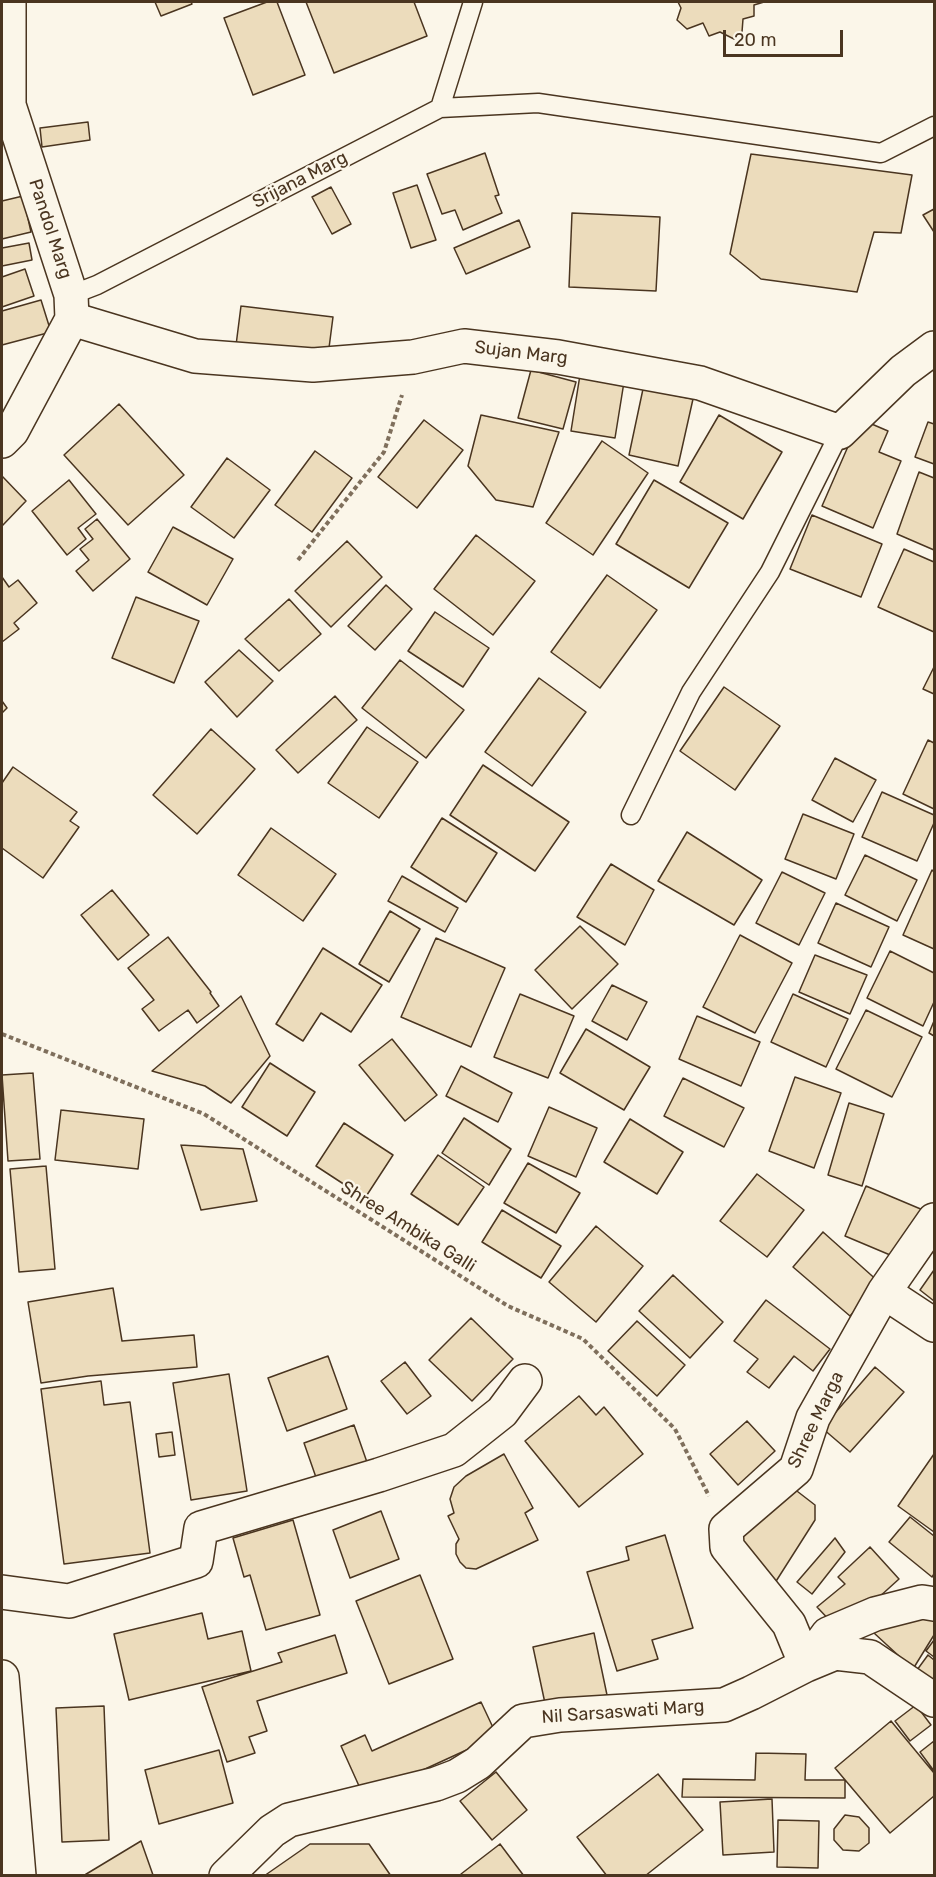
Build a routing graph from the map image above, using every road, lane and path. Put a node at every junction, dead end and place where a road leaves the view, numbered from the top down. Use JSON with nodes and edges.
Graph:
{"nodes":[{"id":1,"x":9,"y":2,"type":"edge"},
{"id":2,"x":472,"y":2,"type":"edge"},
{"id":3,"x":440,"y":108,"type":"junction"},
{"id":4,"x":934,"y":126,"type":"edge"},
{"id":5,"x":72,"y":307,"type":"junction"},
{"id":6,"x":934,"y":348,"type":"edge"},
{"id":7,"x":414,"y":357,"type":"junction"},
{"id":8,"x":840,"y":432,"type":"junction"},
{"id":9,"x":2,"y":441,"type":"edge"},
{"id":10,"x":298,"y":560,"type":"dead end"},
{"id":11,"x":631,"y":814,"type":"dead end"},
{"id":12,"x":2,"y":1034,"type":"edge"},
{"id":13,"x":934,"y":1220,"type":"edge"},
{"id":14,"x":884,"y":1292,"type":"junction"},
{"id":15,"x":934,"y":1325,"type":"edge"},
{"id":16,"x":525,"y":1381,"type":"dead end"},
{"id":17,"x":726,"y":1529,"type":"junction"},
{"id":18,"x":2,"y":1592,"type":"edge"},
{"id":19,"x":934,"y":1604,"type":"edge"},
{"id":20,"x":806,"y":1665,"type":"junction"},
{"id":21,"x":2,"y":1684,"type":"edge"},
{"id":22,"x":934,"y":1700,"type":"edge"},
{"id":23,"x":19,"y":1875,"type":"edge"},
{"id":24,"x":226,"y":1875,"type":"edge"}],
"edges":[{"from":1,"to":5,"type":"street","name":"Pandol Marg"},
{"from":2,"to":3,"type":"lane"},
{"from":3,"to":4,"type":"lane","name":"Srijana Marg"},
{"from":3,"to":5,"type":"lane","name":"Srijana Marg"},
{"from":5,"to":7,"type":"street","name":"Sujan Marg"},
{"from":5,"to":9,"type":"street"},
{"from":6,"to":8,"type":"street"},
{"from":7,"to":8,"type":"street","name":"Sujan Marg"},
{"from":7,"to":10,"type":"path"},
{"from":8,"to":11,"type":"lane"},
{"from":12,"to":17,"type":"path","name":"Shree Ambika Galli"},
{"from":13,"to":14,"type":"street","name":"Shree Marga"},
{"from":14,"to":15,"type":"street"},
{"from":14,"to":17,"type":"street","name":"Shree Marga"},
{"from":16,"to":18,"type":"street"},
{"from":17,"to":20,"type":"street"},
{"from":19,"to":20,"type":"street"},
{"from":20,"to":22,"type":"street","name":"Nil Sarsaswati Marg"},
{"from":20,"to":24,"type":"street","name":"Nil Sarsaswati Marg"},
{"from":21,"to":23,"type":"street"}]}
